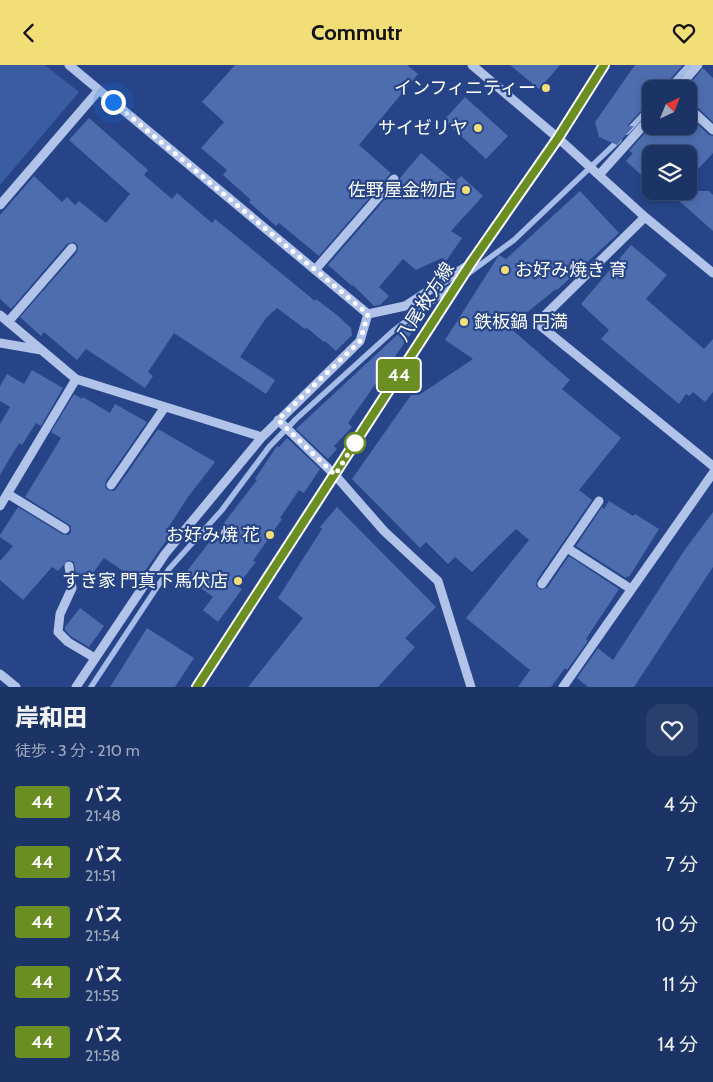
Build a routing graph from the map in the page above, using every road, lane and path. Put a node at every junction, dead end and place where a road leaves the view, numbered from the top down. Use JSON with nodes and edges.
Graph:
{"nodes":[{"id":1,"x":69,"y":65,"type":"edge"},
{"id":2,"x":472,"y":65,"type":"edge"},
{"id":3,"x":604,"y":65,"type":"edge"},
{"id":4,"x":698,"y":65,"type":"edge"},
{"id":5,"x":685,"y":80,"type":"edge"},
{"id":6,"x":99,"y":90,"type":"junction"},
{"id":7,"x":698,"y":116,"type":"edge"},
{"id":8,"x":642,"y":127,"type":"edge"},
{"id":9,"x":713,"y":130,"type":"edge"},
{"id":10,"x":558,"y":138,"type":"junction"},
{"id":11,"x":600,"y":175,"type":"junction"},
{"id":12,"x":394,"y":179,"type":"dead end"},
{"id":13,"x":0,"y":205,"type":"edge"},
{"id":14,"x":645,"y":217,"type":"junction"},
{"id":15,"x":72,"y":248,"type":"dead end"},
{"id":16,"x":471,"y":263,"type":"junction"},
{"id":17,"x":315,"y":270,"type":"junction"},
{"id":18,"x":713,"y":273,"type":"edge"},
{"id":19,"x":368,"y":314,"type":"junction"},
{"id":20,"x":0,"y":315,"type":"edge"},
{"id":21,"x":8,"y":323,"type":"junction"},
{"id":22,"x":0,"y":343,"type":"edge"},
{"id":23,"x":42,"y":351,"type":"junction"},
{"id":24,"x":76,"y":379,"type":"junction"},
{"id":25,"x":165,"y":407,"type":"junction"},
{"id":26,"x":278,"y":420,"type":"junction"},
{"id":27,"x":262,"y":437,"type":"junction"},
{"id":28,"x":713,"y":467,"type":"edge"},
{"id":29,"x":713,"y":473,"type":"edge"},
{"id":30,"x":335,"y":475,"type":"junction"},
{"id":31,"x":110,"y":485,"type":"dead end"},
{"id":32,"x":8,"y":493,"type":"junction"},
{"id":33,"x":600,"y":501,"type":"dead end"},
{"id":34,"x":0,"y":506,"type":"edge"},
{"id":35,"x":65,"y":529,"type":"dead end"},
{"id":36,"x":567,"y":548,"type":"junction"},
{"id":37,"x":69,"y":566,"type":"dead end"},
{"id":38,"x":542,"y":584,"type":"dead end"},
{"id":39,"x":631,"y":589,"type":"junction"},
{"id":40,"x":95,"y":658,"type":"junction"},
{"id":41,"x":0,"y":673,"type":"edge"},
{"id":42,"x":16,"y":687,"type":"edge"},
{"id":43,"x":76,"y":687,"type":"edge"},
{"id":44,"x":197,"y":687,"type":"edge"},
{"id":45,"x":472,"y":687,"type":"edge"},
{"id":46,"x":563,"y":687,"type":"edge"}],
"edges":[{"from":1,"to":6,"type":"street"},
{"from":2,"to":10,"type":"street"},
{"from":3,"to":10,"type":"main road","name":"八尾枚方線"},
{"from":4,"to":5,"type":"street"},
{"from":6,"to":13,"type":"street"},
{"from":6,"to":17,"type":"street"},
{"from":7,"to":9,"type":"street"},
{"from":8,"to":11,"type":"street"},
{"from":10,"to":11,"type":"street"},
{"from":10,"to":16,"type":"main road","name":"八尾枚方線"},
{"from":11,"to":14,"type":"street"},
{"from":12,"to":17,"type":"street"},
{"from":14,"to":18,"type":"street"},
{"from":14,"to":28,"type":"street"},
{"from":15,"to":21,"type":"street"},
{"from":16,"to":19,"type":"street"},
{"from":16,"to":30,"type":"main road","name":"八尾枚方線"},
{"from":17,"to":19,"type":"street"},
{"from":19,"to":26,"type":"street"},
{"from":20,"to":21,"type":"street"},
{"from":21,"to":23,"type":"street"},
{"from":22,"to":23,"type":"street"},
{"from":23,"to":24,"type":"street"},
{"from":24,"to":25,"type":"street"},
{"from":24,"to":32,"type":"street"},
{"from":25,"to":27,"type":"street"},
{"from":25,"to":31,"type":"street"},
{"from":26,"to":27,"type":"street"},
{"from":26,"to":30,"type":"street"},
{"from":27,"to":40,"type":"street"},
{"from":29,"to":39,"type":"street"},
{"from":30,"to":44,"type":"main road","name":"八尾枚方線"},
{"from":30,"to":45,"type":"street"},
{"from":32,"to":34,"type":"street"},
{"from":32,"to":35,"type":"street"},
{"from":33,"to":36,"type":"street"},
{"from":36,"to":38,"type":"street"},
{"from":36,"to":39,"type":"street"},
{"from":37,"to":40,"type":"street"},
{"from":39,"to":46,"type":"street"},
{"from":40,"to":43,"type":"street"},
{"from":41,"to":42,"type":"street"}]}
